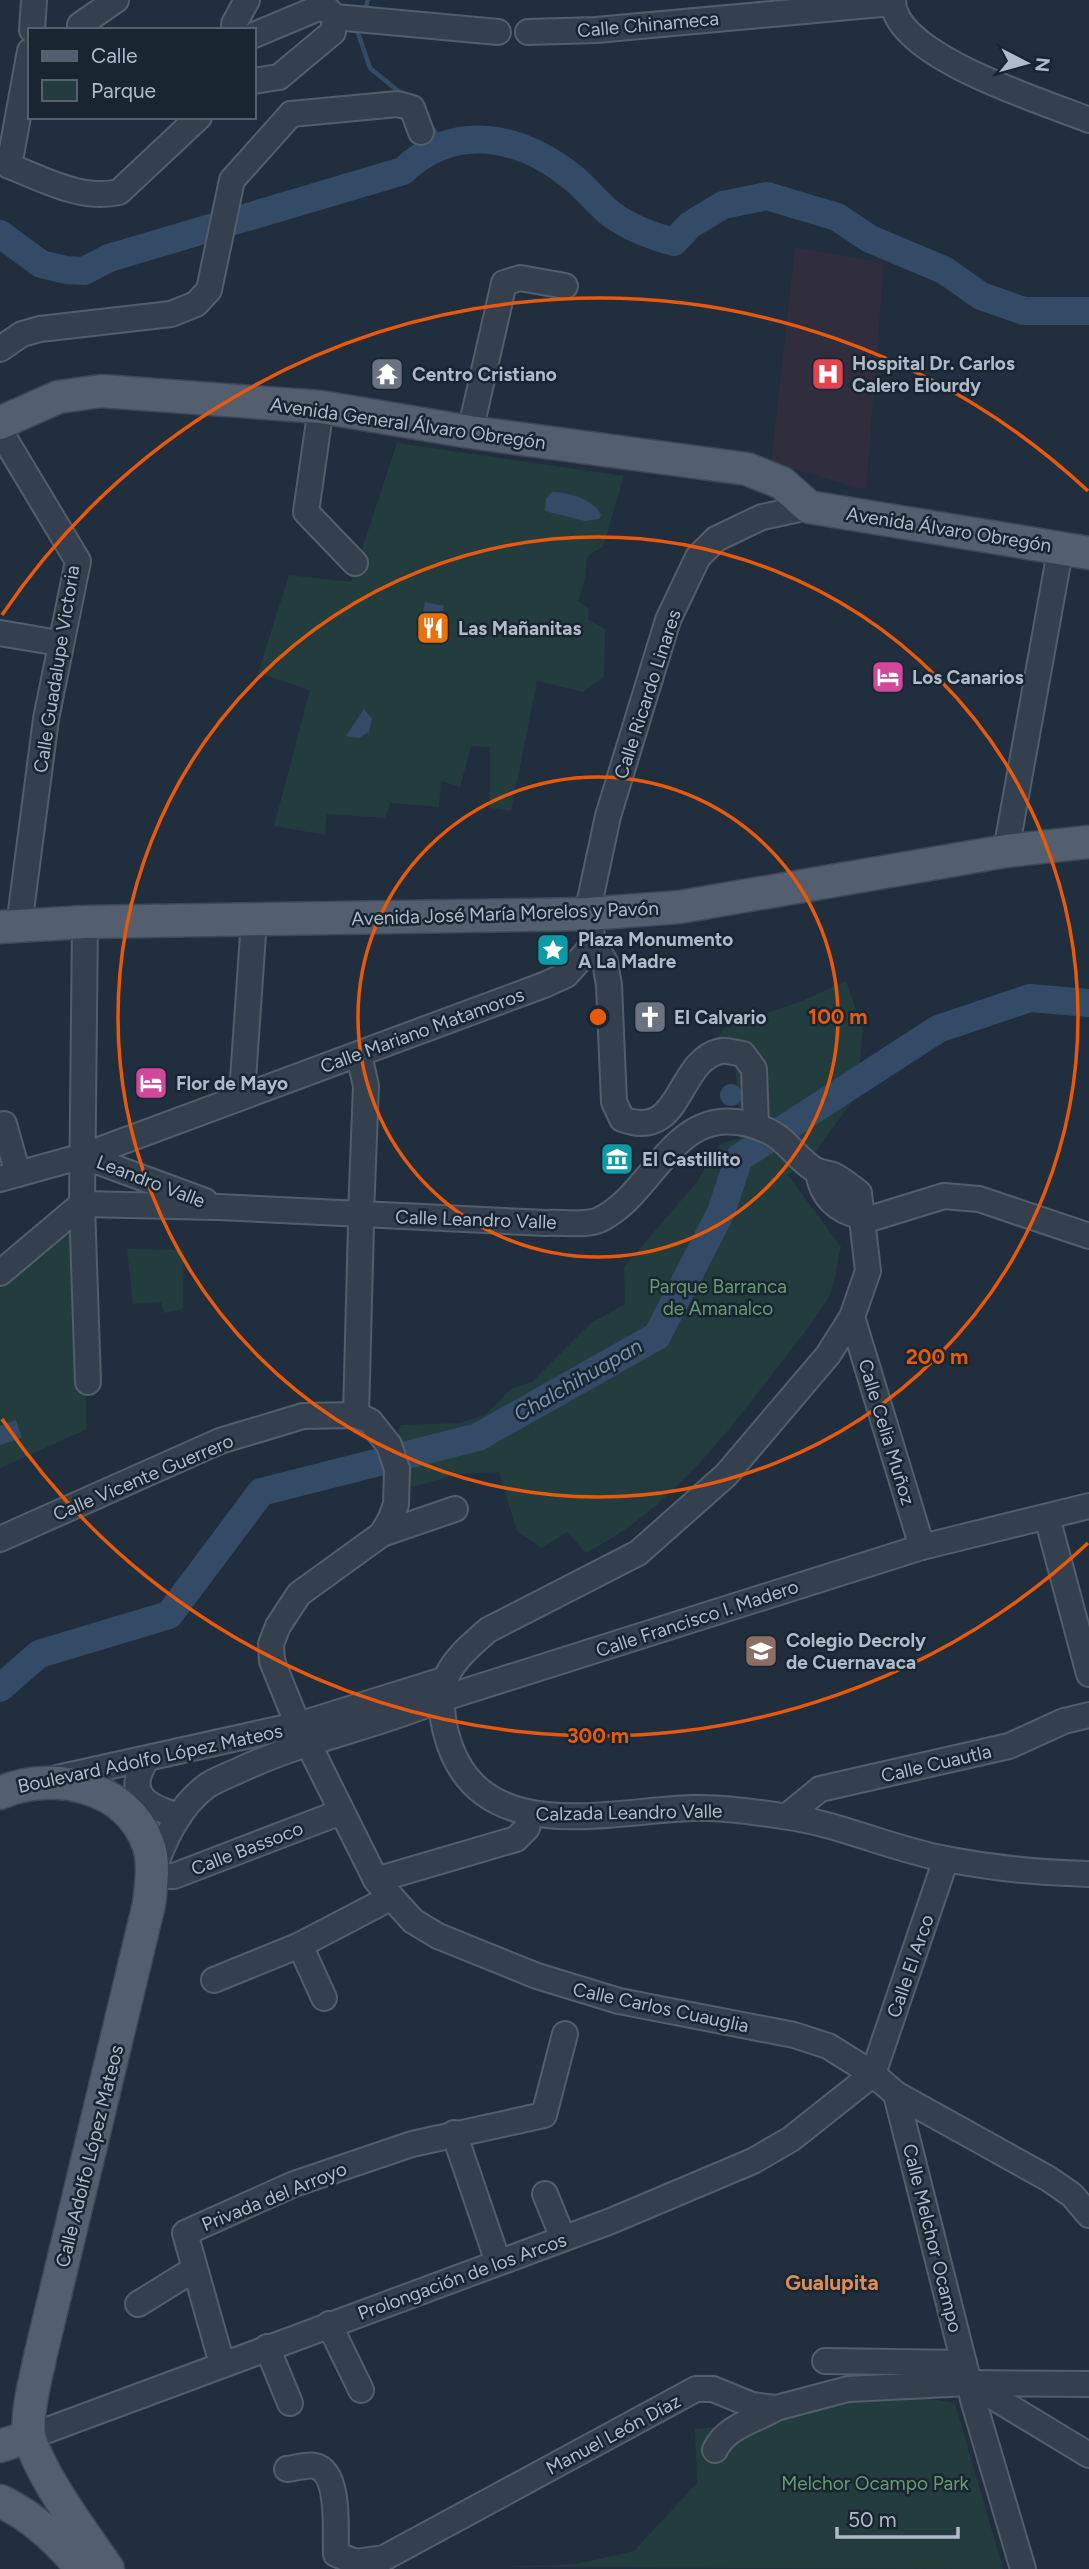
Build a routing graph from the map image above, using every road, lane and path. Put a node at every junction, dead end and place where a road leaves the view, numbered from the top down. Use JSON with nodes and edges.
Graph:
{"nodes":[{"id":1,"x":34,"y":0,"type":"edge"},
{"id":2,"x":117,"y":0,"type":"edge"},
{"id":3,"x":247,"y":0,"type":"edge"},
{"id":4,"x":893,"y":2,"type":"edge"},
{"id":5,"x":357,"y":18,"type":"junction"},
{"id":6,"x":80,"y":26,"type":"dead end"},
{"id":7,"x":32,"y":28,"type":"edge"},
{"id":8,"x":235,"y":28,"type":"edge"},
{"id":9,"x":498,"y":32,"type":"dead end"},
{"id":10,"x":528,"y":32,"type":"dead end"},
{"id":11,"x":256,"y":34,"type":"edge"},
{"id":12,"x":28,"y":65,"type":"edge"},
{"id":13,"x":279,"y":78,"type":"junction"},
{"id":14,"x":256,"y":81,"type":"edge"},
{"id":15,"x":291,"y":114,"type":"junction"},
{"id":16,"x":197,"y":119,"type":"edge"},
{"id":17,"x":1089,"y":120,"type":"edge"},
{"id":18,"x":421,"y":132,"type":"dead end"},
{"id":19,"x":565,"y":286,"type":"dead end"},
{"id":20,"x":0,"y":349,"type":"edge"},
{"id":21,"x":321,"y":407,"type":"junction"},
{"id":22,"x":0,"y":424,"type":"edge"},
{"id":23,"x":0,"y":431,"type":"edge"},
{"id":24,"x":470,"y":432,"type":"junction"},
{"id":25,"x":809,"y":508,"type":"junction"},
{"id":26,"x":1075,"y":550,"type":"edge"},
{"id":27,"x":355,"y":563,"type":"dead end"},
{"id":28,"x":0,"y":633,"type":"edge"},
{"id":29,"x":59,"y":643,"type":"junction"},
{"id":30,"x":1089,"y":842,"type":"edge"},
{"id":31,"x":1006,"y":851,"type":"junction"},
{"id":32,"x":254,"y":920,"type":"junction"},
{"id":33,"x":85,"y":922,"type":"junction"},
{"id":34,"x":10,"y":927,"type":"edge"},
{"id":35,"x":590,"y":929,"type":"junction"},
{"id":36,"x":359,"y":1055,"type":"junction"},
{"id":37,"x":242,"y":1094,"type":"junction"},
{"id":38,"x":4,"y":1124,"type":"dead end"},
{"id":39,"x":764,"y":1129,"type":"junction"},
{"id":40,"x":83,"y":1156,"type":"junction"},
{"id":41,"x":9,"y":1177,"type":"edge"},
{"id":42,"x":82,"y":1204,"type":"junction"},
{"id":43,"x":218,"y":1207,"type":"junction"},
{"id":44,"x":862,"y":1219,"type":"junction"},
{"id":45,"x":361,"y":1220,"type":"junction"},
{"id":46,"x":1089,"y":1236,"type":"edge"},
{"id":47,"x":0,"y":1273,"type":"edge"},
{"id":48,"x":852,"y":1317,"type":"junction"},
{"id":49,"x":88,"y":1382,"type":"dead end"},
{"id":50,"x":363,"y":1418,"type":"junction"},
{"id":51,"x":1089,"y":1506,"type":"edge"},
{"id":52,"x":455,"y":1509,"type":"dead end"},
{"id":53,"x":1047,"y":1517,"type":"junction"},
{"id":54,"x":386,"y":1526,"type":"junction"},
{"id":55,"x":0,"y":1539,"type":"edge"},
{"id":56,"x":922,"y":1547,"type":"junction"},
{"id":57,"x":1089,"y":1674,"type":"edge"},
{"id":58,"x":442,"y":1689,"type":"junction"},
{"id":59,"x":1089,"y":1715,"type":"edge"},
{"id":60,"x":304,"y":1733,"type":"junction"},
{"id":61,"x":146,"y":1760,"type":"junction"},
{"id":62,"x":38,"y":1782,"type":"junction"},
{"id":63,"x":0,"y":1793,"type":"edge"},
{"id":64,"x":341,"y":1812,"type":"junction"},
{"id":65,"x":530,"y":1815,"type":"junction"},
{"id":66,"x":179,"y":1816,"type":"junction"},
{"id":67,"x":787,"y":1816,"type":"junction"},
{"id":68,"x":946,"y":1859,"type":"junction"},
{"id":69,"x":1089,"y":1874,"type":"edge"},
{"id":70,"x":151,"y":1875,"type":"junction"},
{"id":71,"x":383,"y":1889,"type":"junction"},
{"id":72,"x":300,"y":1945,"type":"junction"},
{"id":73,"x":214,"y":1980,"type":"dead end"},
{"id":74,"x":324,"y":1998,"type":"dead end"},
{"id":75,"x":565,"y":2034,"type":"dead end"},
{"id":76,"x":873,"y":2074,"type":"junction"},
{"id":77,"x":896,"y":2094,"type":"junction"},
{"id":78,"x":454,"y":2133,"type":"junction"},
{"id":79,"x":545,"y":2193,"type":"dead end"},
{"id":80,"x":1089,"y":2215,"type":"edge"},
{"id":81,"x":564,"y":2238,"type":"junction"},
{"id":82,"x":498,"y":2262,"type":"junction"},
{"id":83,"x":193,"y":2270,"type":"junction"},
{"id":84,"x":138,"y":2304,"type":"dead end"},
{"id":85,"x":329,"y":2325,"type":"junction"},
{"id":86,"x":267,"y":2347,"type":"junction"},
{"id":87,"x":825,"y":2361,"type":"dead end"},
{"id":88,"x":222,"y":2364,"type":"junction"},
{"id":89,"x":969,"y":2383,"type":"junction"},
{"id":90,"x":1089,"y":2384,"type":"edge"},
{"id":91,"x":361,"y":2390,"type":"dead end"},
{"id":92,"x":290,"y":2403,"type":"dead end"},
{"id":93,"x":776,"y":2408,"type":"junction"},
{"id":94,"x":15,"y":2442,"type":"edge"},
{"id":95,"x":715,"y":2450,"type":"dead end"},
{"id":96,"x":1089,"y":2455,"type":"edge"},
{"id":97,"x":288,"y":2469,"type":"dead end"},
{"id":98,"x":1089,"y":2474,"type":"edge"},
{"id":99,"x":0,"y":2501,"type":"edge"},
{"id":100,"x":82,"y":2569,"type":"edge"},
{"id":101,"x":108,"y":2569,"type":"edge"},
{"id":102,"x":1023,"y":2569,"type":"edge"}],
"edges":[{"from":1,"to":7,"type":"street"},
{"from":2,"to":6,"type":"street"},
{"from":3,"to":8,"type":"street"},
{"from":4,"to":10,"type":"street","name":"Calle Chinameca"},
{"from":4,"to":17,"type":"street"},
{"from":5,"to":9,"type":"street"},
{"from":5,"to":11,"type":"street"},
{"from":5,"to":13,"type":"street"},
{"from":12,"to":16,"type":"street"},
{"from":13,"to":14,"type":"street"},
{"from":13,"to":15,"type":"street"},
{"from":15,"to":18,"type":"street"},
{"from":15,"to":20,"type":"street"},
{"from":19,"to":24,"type":"street"},
{"from":21,"to":22,"type":"main road","name":"Avenida General Álvaro Obregón"},
{"from":21,"to":24,"type":"main road","name":"Avenida General Álvaro Obregón"},
{"from":21,"to":27,"type":"street"},
{"from":23,"to":29,"type":"street","name":"Calle Guadalupe Victoria"},
{"from":24,"to":25,"type":"main road","name":"Avenida General Álvaro Obregón"},
{"from":25,"to":26,"type":"main road","name":"Avenida Álvaro Obregón"},
{"from":25,"to":35,"type":"street","name":"Calle Ricardo Linares"},
{"from":26,"to":31,"type":"street"},
{"from":28,"to":29,"type":"street"},
{"from":29,"to":34,"type":"street","name":"Calle Guadalupe Victoria"},
{"from":30,"to":31,"type":"main road","name":"Avenida José María Morelos y Pavón"},
{"from":31,"to":35,"type":"main road","name":"Avenida José María Morelos y Pavón"},
{"from":32,"to":33,"type":"main road","name":"Avenida José María Morelos y Pavón"},
{"from":32,"to":35,"type":"main road","name":"Avenida José María Morelos y Pavón"},
{"from":32,"to":37,"type":"street"},
{"from":33,"to":34,"type":"main road","name":"Avenida José María Morelos y Pavón"},
{"from":33,"to":40,"type":"street"},
{"from":35,"to":36,"type":"street","name":"Calle Mariano Matamoros"},
{"from":35,"to":39,"type":"street"},
{"from":36,"to":37,"type":"street","name":"Calle Mariano Matamoros"},
{"from":36,"to":45,"type":"street"},
{"from":37,"to":40,"type":"street","name":"Calle Mariano Matamoros"},
{"from":38,"to":41,"type":"street"},
{"from":39,"to":44,"type":"street"},
{"from":39,"to":45,"type":"street","name":"Calle Leandro Valle"},
{"from":40,"to":41,"type":"street","name":"Calle Mariano Matamoros"},
{"from":40,"to":42,"type":"street"},
{"from":40,"to":43,"type":"street","name":"Leandro Valle"},
{"from":42,"to":43,"type":"street","name":"Calle Leandro Valle"},
{"from":42,"to":47,"type":"street"},
{"from":42,"to":49,"type":"street"},
{"from":43,"to":45,"type":"street","name":"Calle Leandro Valle"},
{"from":44,"to":46,"type":"street"},
{"from":44,"to":48,"type":"street"},
{"from":45,"to":50,"type":"street"},
{"from":48,"to":56,"type":"street","name":"Calle Celia Muñoz"},
{"from":48,"to":58,"type":"street"},
{"from":50,"to":54,"type":"street"},
{"from":50,"to":55,"type":"street","name":"Calle Vicente Guerrero"},
{"from":51,"to":53,"type":"street","name":"Calle Francisco I. Madero"},
{"from":52,"to":54,"type":"street","name":"Calle Carlos Cuauglia"},
{"from":53,"to":56,"type":"street","name":"Calle Francisco I. Madero"},
{"from":53,"to":57,"type":"street"},
{"from":54,"to":60,"type":"street","name":"Calle Carlos Cuauglia"},
{"from":56,"to":58,"type":"street","name":"Calle Francisco I. Madero"},
{"from":58,"to":60,"type":"street","name":"Calle Francisco I. Madero"},
{"from":58,"to":65,"type":"street","name":"Calzada Leandro Valle"},
{"from":59,"to":67,"type":"street","name":"Calle Cuautla"},
{"from":60,"to":61,"type":"street","name":"Boulevard Adolfo López Mateos"},
{"from":60,"to":64,"type":"street","name":"Calle Carlos Cuauglia"},
{"from":60,"to":66,"type":"street","name":"Calle Adolfo López Mateos"},
{"from":61,"to":62,"type":"street","name":"Boulevard Adolfo López Mateos"},
{"from":61,"to":66,"type":"street"},
{"from":62,"to":63,"type":"main road","name":"Boulevard Adolfo López Mateos"},
{"from":62,"to":70,"type":"main road","name":"Calle Adolfo López Mateos"},
{"from":64,"to":70,"type":"street","name":"Calle Bassoco"},
{"from":64,"to":71,"type":"street","name":"Calle Carlos Cuauglia"},
{"from":65,"to":67,"type":"street","name":"Calzada Leandro Valle"},
{"from":65,"to":71,"type":"street"},
{"from":66,"to":70,"type":"street","name":"Calle Adolfo López Mateos"},
{"from":67,"to":68,"type":"street","name":"Calzada Leandro Valle"},
{"from":68,"to":69,"type":"street","name":"Calzada Leandro Valle"},
{"from":68,"to":76,"type":"street","name":"Calle El Arco"},
{"from":70,"to":94,"type":"main road","name":"Calle Adolfo López Mateos"},
{"from":71,"to":72,"type":"street"},
{"from":71,"to":76,"type":"street","name":"Calle Carlos Cuauglia"},
{"from":72,"to":73,"type":"street"},
{"from":72,"to":74,"type":"street"},
{"from":75,"to":78,"type":"street","name":"Privada del Arroyo"},
{"from":76,"to":77,"type":"street","name":"Calle Carlos Cuauglia"},
{"from":76,"to":81,"type":"street","name":"Prolongación de los Arcos"},
{"from":77,"to":80,"type":"street","name":"Calle Carlos Cuauglia"},
{"from":77,"to":89,"type":"street","name":"Calle Melchor Ocampo"},
{"from":78,"to":82,"type":"street"},
{"from":78,"to":83,"type":"street","name":"Privada del Arroyo"},
{"from":79,"to":81,"type":"street"},
{"from":81,"to":82,"type":"street","name":"Prolongación de los Arcos"},
{"from":82,"to":85,"type":"street","name":"Prolongación de los Arcos"},
{"from":83,"to":84,"type":"street"},
{"from":83,"to":88,"type":"street","name":"Privada del Arroyo"},
{"from":85,"to":86,"type":"street","name":"Prolongación de los Arcos"},
{"from":85,"to":91,"type":"street"},
{"from":86,"to":88,"type":"street","name":"Prolongación de los Arcos"},
{"from":86,"to":92,"type":"street"},
{"from":87,"to":89,"type":"street"},
{"from":88,"to":94,"type":"street","name":"Prolongación de los Arcos"},
{"from":89,"to":90,"type":"street"},
{"from":89,"to":93,"type":"street","name":"Manuel León Díaz"},
{"from":89,"to":96,"type":"street"},
{"from":89,"to":98,"type":"street"},
{"from":89,"to":102,"type":"street","name":"Calle Melchor Ocampo"},
{"from":93,"to":95,"type":"street"},
{"from":93,"to":97,"type":"street","name":"Manuel León Díaz"},
{"from":94,"to":101,"type":"main road"},
{"from":99,"to":100,"type":"main road"}]}
